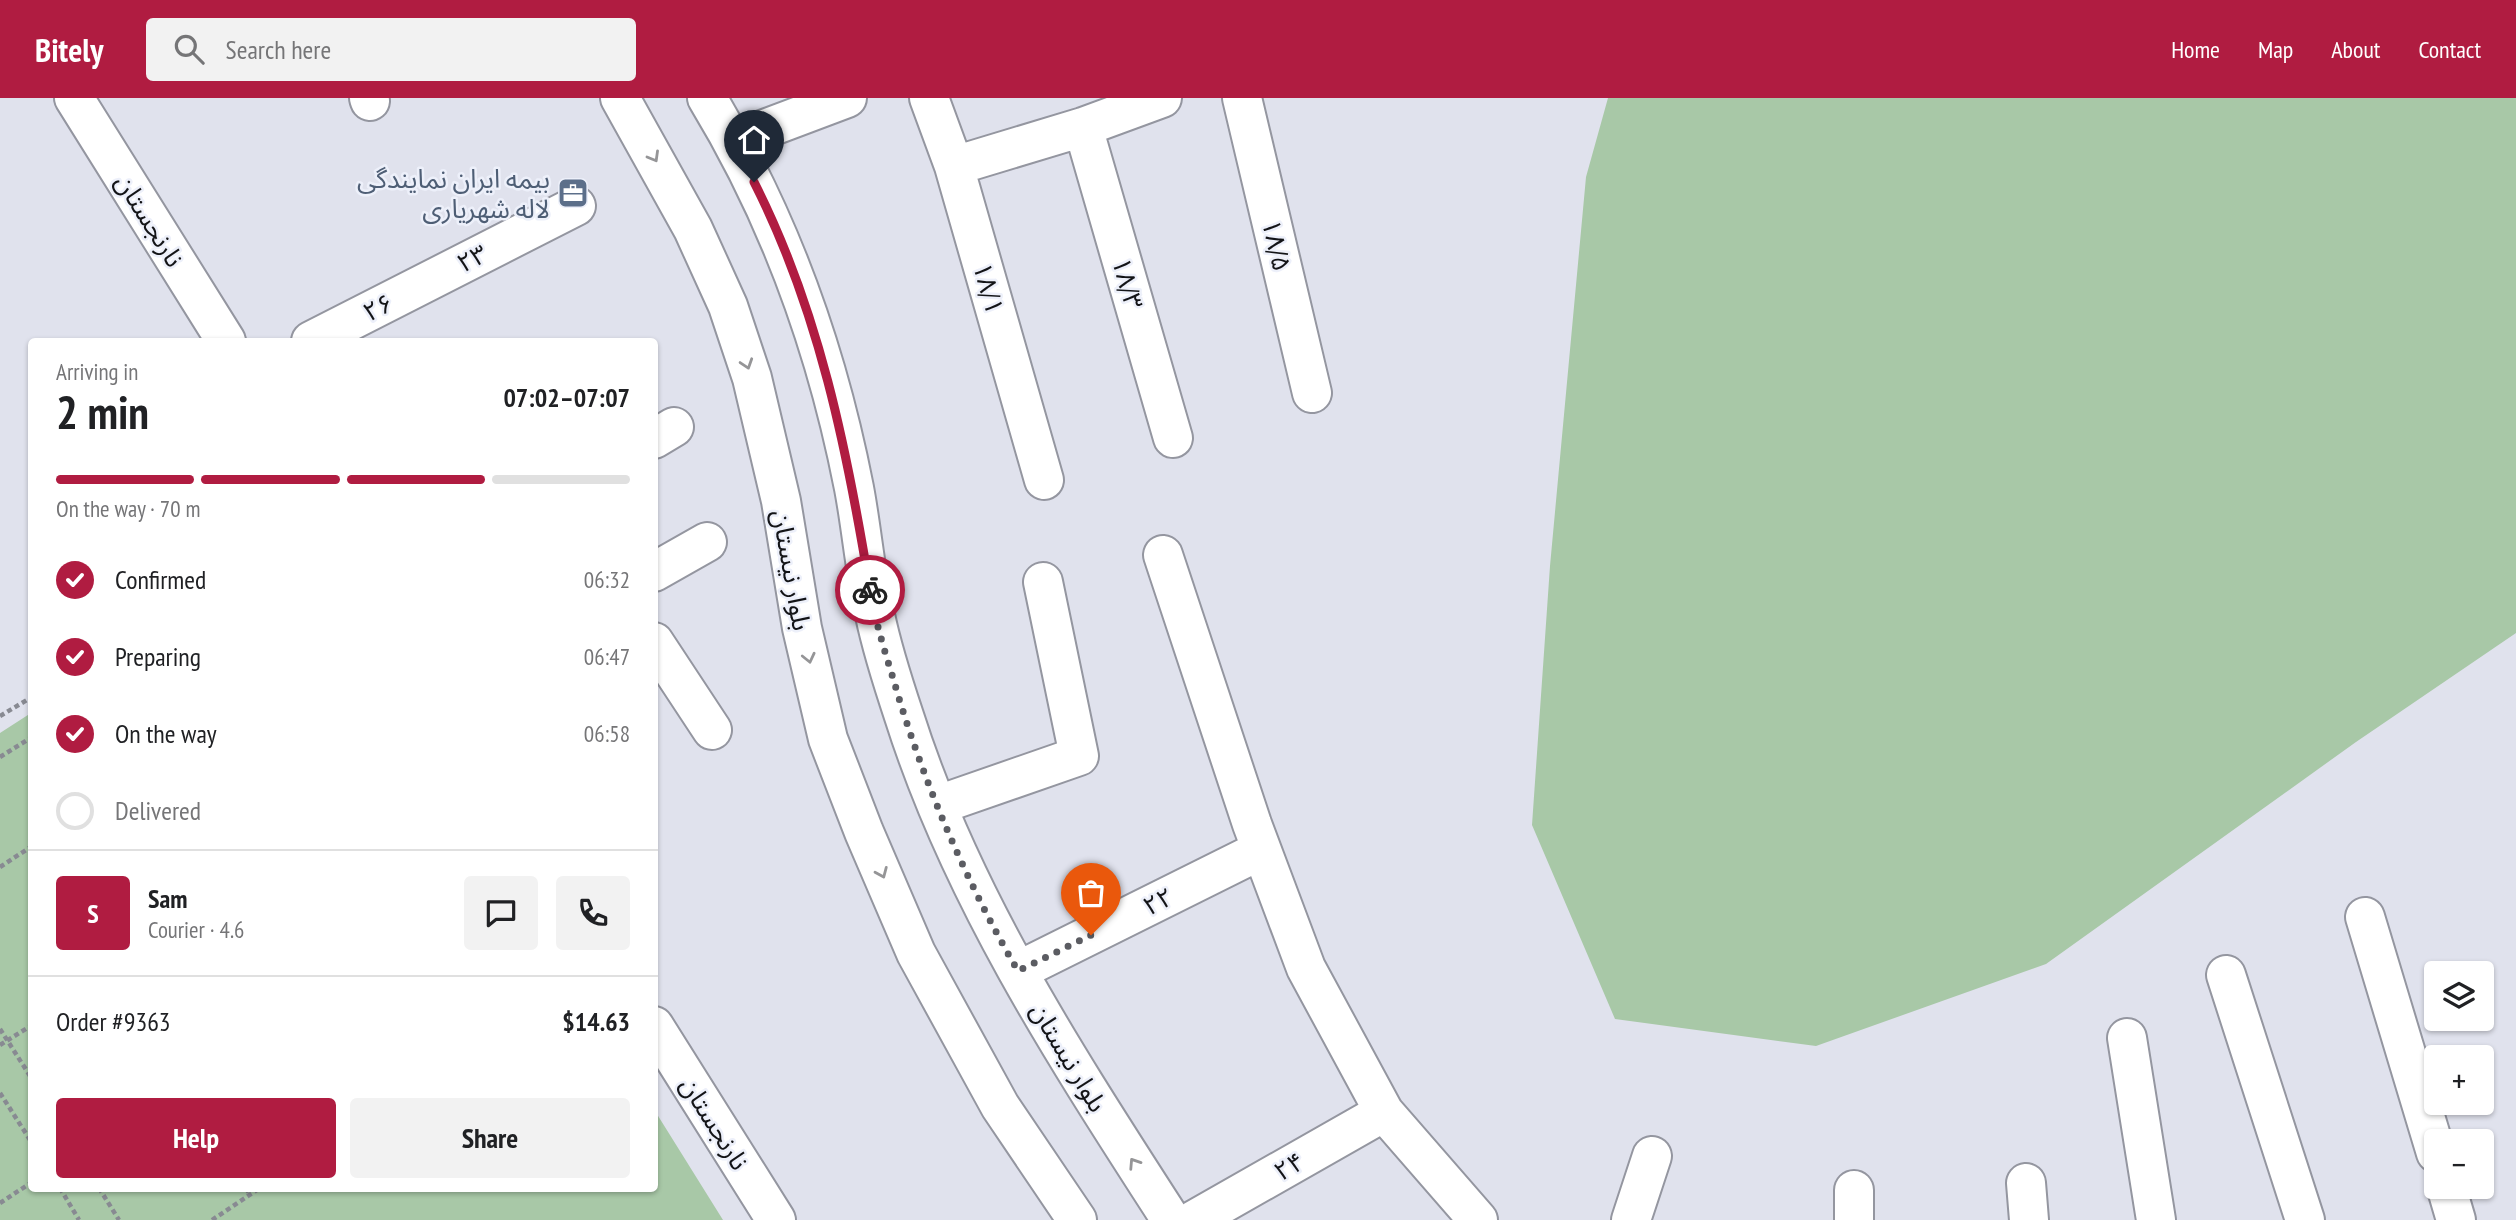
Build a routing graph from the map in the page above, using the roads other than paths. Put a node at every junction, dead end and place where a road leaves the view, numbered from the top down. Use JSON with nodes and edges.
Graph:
{"nodes":[{"id":1,"x":74,"y":98,"type":"edge"},
{"id":2,"x":620,"y":98,"type":"edge"},
{"id":3,"x":707,"y":98,"type":"edge"},
{"id":4,"x":847,"y":98,"type":"edge"},
{"id":5,"x":929,"y":98,"type":"edge"},
{"id":6,"x":1162,"y":98,"type":"edge"},
{"id":7,"x":1242,"y":98,"type":"edge"},
{"id":8,"x":1083,"y":127,"type":"junction"},
{"id":9,"x":733,"y":141,"type":"junction"},
{"id":10,"x":954,"y":166,"type":"junction"},
{"id":11,"x":576,"y":206,"type":"dead end"},
{"id":12,"x":444,"y":273,"type":"joint"},
{"id":13,"x":224,"y":338,"type":"edge"},
{"id":14,"x":317,"y":338,"type":"edge"},
{"id":15,"x":1312,"y":393,"type":"dead end"},
{"id":16,"x":1172,"y":438,"type":"dead end"},
{"id":17,"x":1044,"y":480,"type":"dead end"},
{"id":18,"x":707,"y":541,"type":"dead end"},
{"id":19,"x":1163,"y":555,"type":"dead end"},
{"id":20,"x":658,"y":570,"type":"edge"},
{"id":21,"x":1043,"y":582,"type":"dead end"},
{"id":22,"x":658,"y":648,"type":"edge"},
{"id":23,"x":712,"y":730,"type":"dead end"},
{"id":24,"x":937,"y":805,"type":"junction"},
{"id":25,"x":1261,"y":849,"type":"junction"},
{"id":26,"x":2365,"y":917,"type":"dead end"},
{"id":27,"x":1018,"y":971,"type":"junction"},
{"id":28,"x":2226,"y":975,"type":"dead end"},
{"id":29,"x":658,"y":1032,"type":"edge"},
{"id":30,"x":2127,"y":1038,"type":"dead end"},
{"id":31,"x":1384,"y":1112,"type":"junction"},
{"id":32,"x":2429,"y":1129,"type":"edge"},
{"id":33,"x":1652,"y":1156,"type":"dead end"},
{"id":34,"x":2450,"y":1199,"type":"edge"},
{"id":35,"x":776,"y":1220,"type":"edge"},
{"id":36,"x":1077,"y":1220,"type":"edge"},
{"id":37,"x":1171,"y":1220,"type":"edge"},
{"id":38,"x":1194,"y":1220,"type":"edge"},
{"id":39,"x":1478,"y":1220,"type":"edge"},
{"id":40,"x":1631,"y":1220,"type":"edge"},
{"id":41,"x":2156,"y":1220,"type":"edge"},
{"id":42,"x":2305,"y":1220,"type":"edge"},
{"id":43,"x":2456,"y":1220,"type":"edge"}],
"edges":[{"from":1,"to":13,"type":"street","name":"نارنجستان"},
{"from":2,"to":36,"type":"street","name":"بلوار نیستان","one_way":true},
{"from":3,"to":9,"type":"street","name":"بلوار نیستان"},
{"from":4,"to":9,"type":"street"},
{"from":5,"to":10,"type":"street","name":"۱۸/۱"},
{"from":6,"to":8,"type":"street"},
{"from":7,"to":15,"type":"street","name":"۱۸/۵"},
{"from":8,"to":10,"type":"street"},
{"from":8,"to":16,"type":"street","name":"۱۸/۳"},
{"from":9,"to":24,"type":"street","name":"بلوار نیستان"},
{"from":10,"to":17,"type":"street","name":"۱۸/۱"},
{"from":11,"to":12,"type":"street","name":"۲۳"},
{"from":12,"to":14,"type":"street","name":"۲۶"},
{"from":18,"to":20,"type":"street"},
{"from":19,"to":25,"type":"street"},
{"from":21,"to":24,"type":"street"},
{"from":22,"to":23,"type":"street"},
{"from":24,"to":27,"type":"street","name":"بلوار نیستان"},
{"from":25,"to":27,"type":"street","name":"۲۲"},
{"from":25,"to":31,"type":"street"},
{"from":26,"to":32,"type":"street"},
{"from":37,"to":27,"type":"street","name":"بلوار نیستان","one_way":true},
{"from":28,"to":42,"type":"street"},
{"from":29,"to":35,"type":"street","name":"نارنجستان"},
{"from":30,"to":41,"type":"street"},
{"from":31,"to":38,"type":"street","name":"۲۴"},
{"from":31,"to":39,"type":"street"},
{"from":33,"to":40,"type":"street"},
{"from":34,"to":43,"type":"street"}]}
